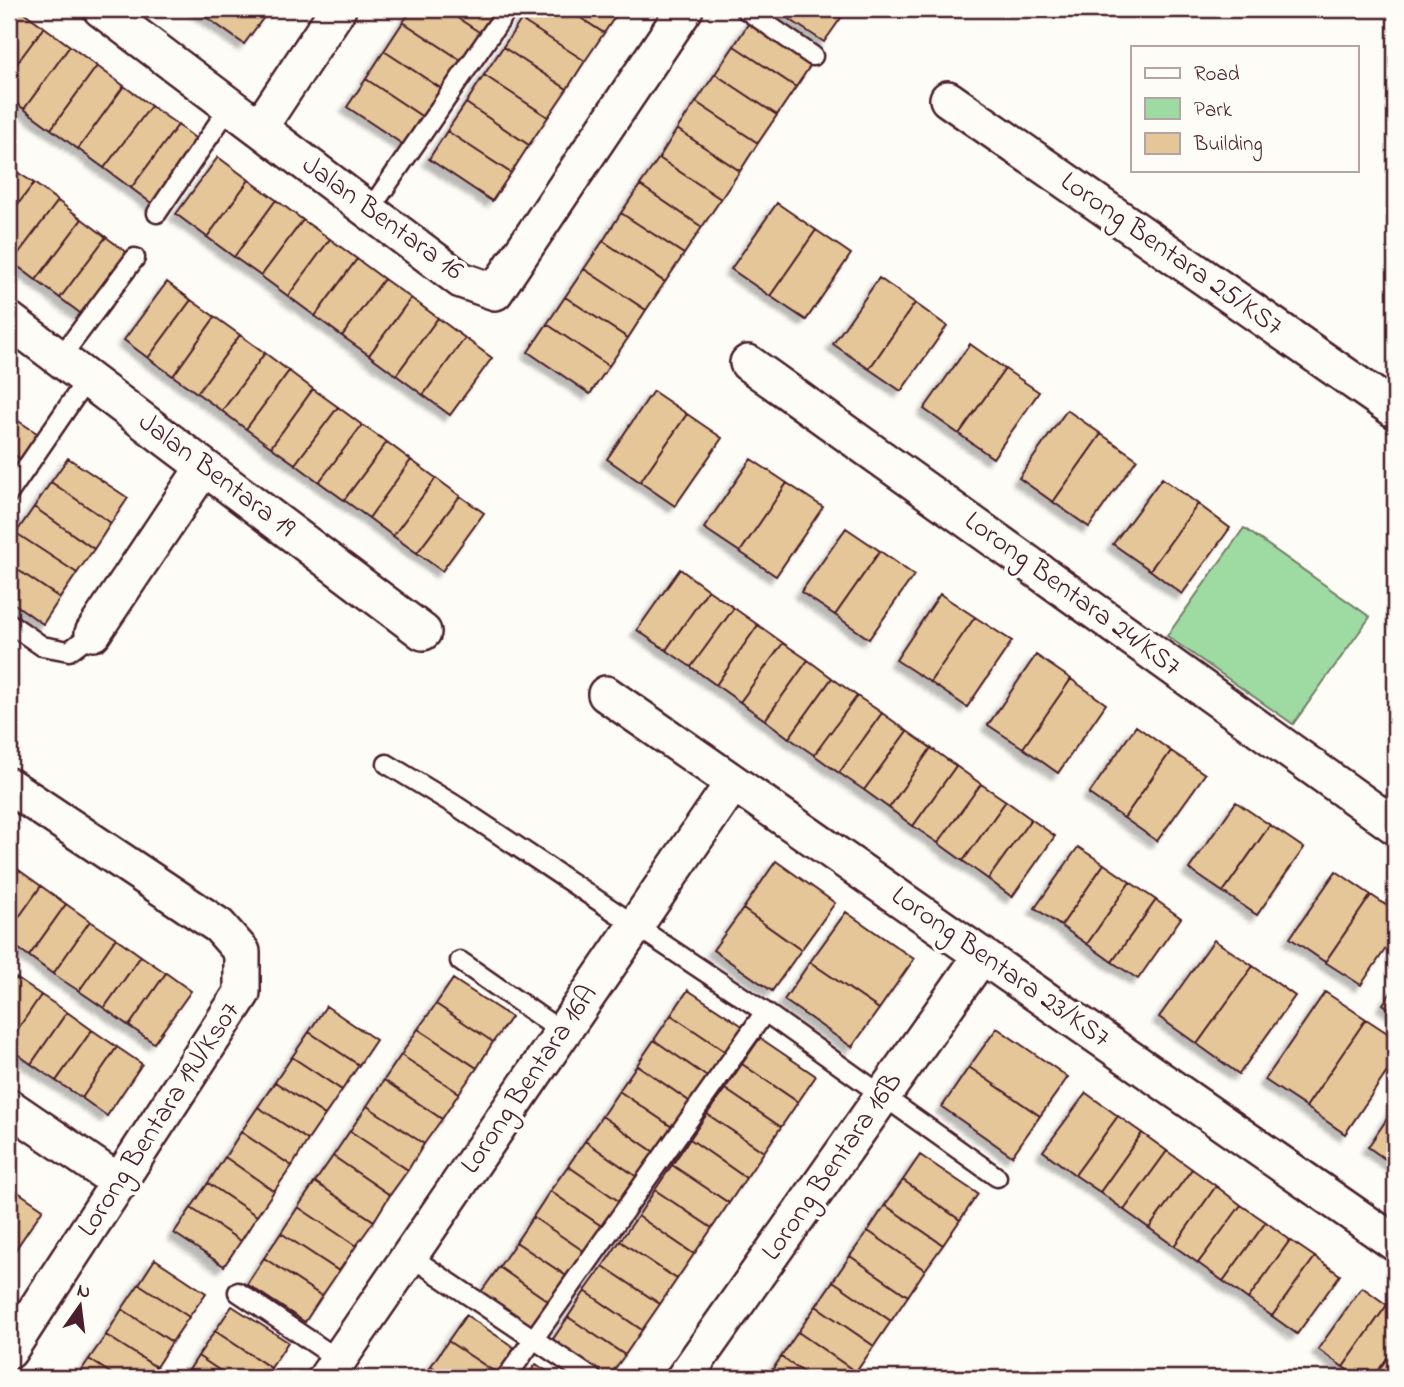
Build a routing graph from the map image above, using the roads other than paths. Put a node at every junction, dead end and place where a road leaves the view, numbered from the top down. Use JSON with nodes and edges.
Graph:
{"nodes":[{"id":1,"x":100,"y":9,"type":"edge"},
{"id":2,"x":338,"y":9,"type":"edge"},
{"id":3,"x":508,"y":9,"type":"edge"},
{"id":4,"x":685,"y":9,"type":"edge"},
{"id":5,"x":745,"y":9,"type":"edge"},
{"id":6,"x":813,"y":56,"type":"dead end"},
{"id":7,"x":948,"y":99,"type":"dead end"},
{"id":8,"x":230,"y":106,"type":"junction"},
{"id":9,"x":259,"y":128,"type":"junction"},
{"id":10,"x":369,"y":211,"type":"junction"},
{"id":11,"x":157,"y":213,"type":"dead end"},
{"id":12,"x":135,"y":258,"type":"dead end"},
{"id":13,"x":9,"y":320,"type":"edge"},
{"id":14,"x":748,"y":363,"type":"dead end"},
{"id":15,"x":74,"y":369,"type":"junction"},
{"id":16,"x":1395,"y":410,"type":"edge"},
{"id":17,"x":204,"y":467,"type":"junction"},
{"id":18,"x":9,"y":494,"type":"edge"},
{"id":19,"x":9,"y":623,"type":"edge"},
{"id":20,"x":424,"y":632,"type":"dead end"},
{"id":21,"x":93,"y":633,"type":"joint"},
{"id":22,"x":606,"y":694,"type":"dead end"},
{"id":23,"x":387,"y":764,"type":"dead end"},
{"id":24,"x":733,"y":783,"type":"junction"},
{"id":25,"x":9,"y":786,"type":"edge"},
{"id":26,"x":1395,"y":826,"type":"edge"},
{"id":27,"x":635,"y":927,"type":"junction"},
{"id":28,"x":982,"y":955,"type":"junction"},
{"id":29,"x":460,"y":961,"type":"dead end"},
{"id":30,"x":765,"y":1012,"type":"junction"},
{"id":31,"x":562,"y":1032,"type":"junction"},
{"id":32,"x":883,"y":1095,"type":"junction"},
{"id":33,"x":9,"y":1107,"type":"edge"},
{"id":34,"x":997,"y":1177,"type":"dead end"},
{"id":35,"x":120,"y":1183,"type":"junction"},
{"id":36,"x":1395,"y":1243,"type":"edge"},
{"id":37,"x":410,"y":1256,"type":"junction"},
{"id":38,"x":239,"y":1292,"type":"dead end"},
{"id":39,"x":534,"y":1339,"type":"junction"},
{"id":40,"x":9,"y":1351,"type":"edge"},
{"id":41,"x":332,"y":1369,"type":"edge"},
{"id":42,"x":506,"y":1378,"type":"edge"},
{"id":43,"x":592,"y":1378,"type":"edge"},
{"id":44,"x":684,"y":1378,"type":"edge"}],
"edges":[{"from":1,"to":8,"type":"street","name":"Jalan Bentara 16"},
{"from":2,"to":9,"type":"street"},
{"from":3,"to":10,"type":"lane"},
{"from":4,"to":10,"type":"street","name":"Jalan Bentara 16"},
{"from":5,"to":6,"type":"lane"},
{"from":7,"to":16,"type":"street","name":"Lorong Bentara 25/KS7"},
{"from":8,"to":9,"type":"street","name":"Jalan Bentara 16"},
{"from":8,"to":11,"type":"lane"},
{"from":9,"to":10,"type":"street","name":"Jalan Bentara 16"},
{"from":12,"to":15,"type":"lane"},
{"from":13,"to":15,"type":"street","name":"Jalan Bentara 19"},
{"from":14,"to":26,"type":"street","name":"Lorong Bentara 24/KS7"},
{"from":15,"to":17,"type":"street","name":"Jalan Bentara 19"},
{"from":15,"to":18,"type":"lane"},
{"from":17,"to":20,"type":"street","name":"Jalan Bentara 19"},
{"from":17,"to":21,"type":"street"},
{"from":19,"to":21,"type":"lane"},
{"from":22,"to":24,"type":"street","name":"Lorong Bentara 23/KS7"},
{"from":23,"to":27,"type":"lane"},
{"from":24,"to":27,"type":"street","name":"Lorong Bentara 16A"},
{"from":24,"to":28,"type":"street","name":"Lorong Bentara 23/KS7"},
{"from":25,"to":35,"type":"street","name":"Lorong Bentara 19J/Ks07"},
{"from":27,"to":30,"type":"lane"},
{"from":27,"to":31,"type":"street","name":"Lorong Bentara 16A"},
{"from":28,"to":32,"type":"street","name":"Lorong Bentara 16B"},
{"from":28,"to":36,"type":"street","name":"Lorong Bentara 23/KS7"},
{"from":29,"to":31,"type":"lane"},
{"from":30,"to":32,"type":"lane"},
{"from":30,"to":39,"type":"lane"},
{"from":31,"to":37,"type":"street","name":"Lorong Bentara 16A"},
{"from":32,"to":34,"type":"lane"},
{"from":32,"to":44,"type":"street","name":"Lorong Bentara 16B"},
{"from":33,"to":35,"type":"street"},
{"from":35,"to":40,"type":"street","name":"Lorong Bentara 19J/Ks07"},
{"from":37,"to":39,"type":"lane"},
{"from":37,"to":41,"type":"street","name":"Lorong Bentara 16A"},
{"from":38,"to":41,"type":"lane"},
{"from":39,"to":42,"type":"lane"},
{"from":39,"to":43,"type":"lane"}]}
